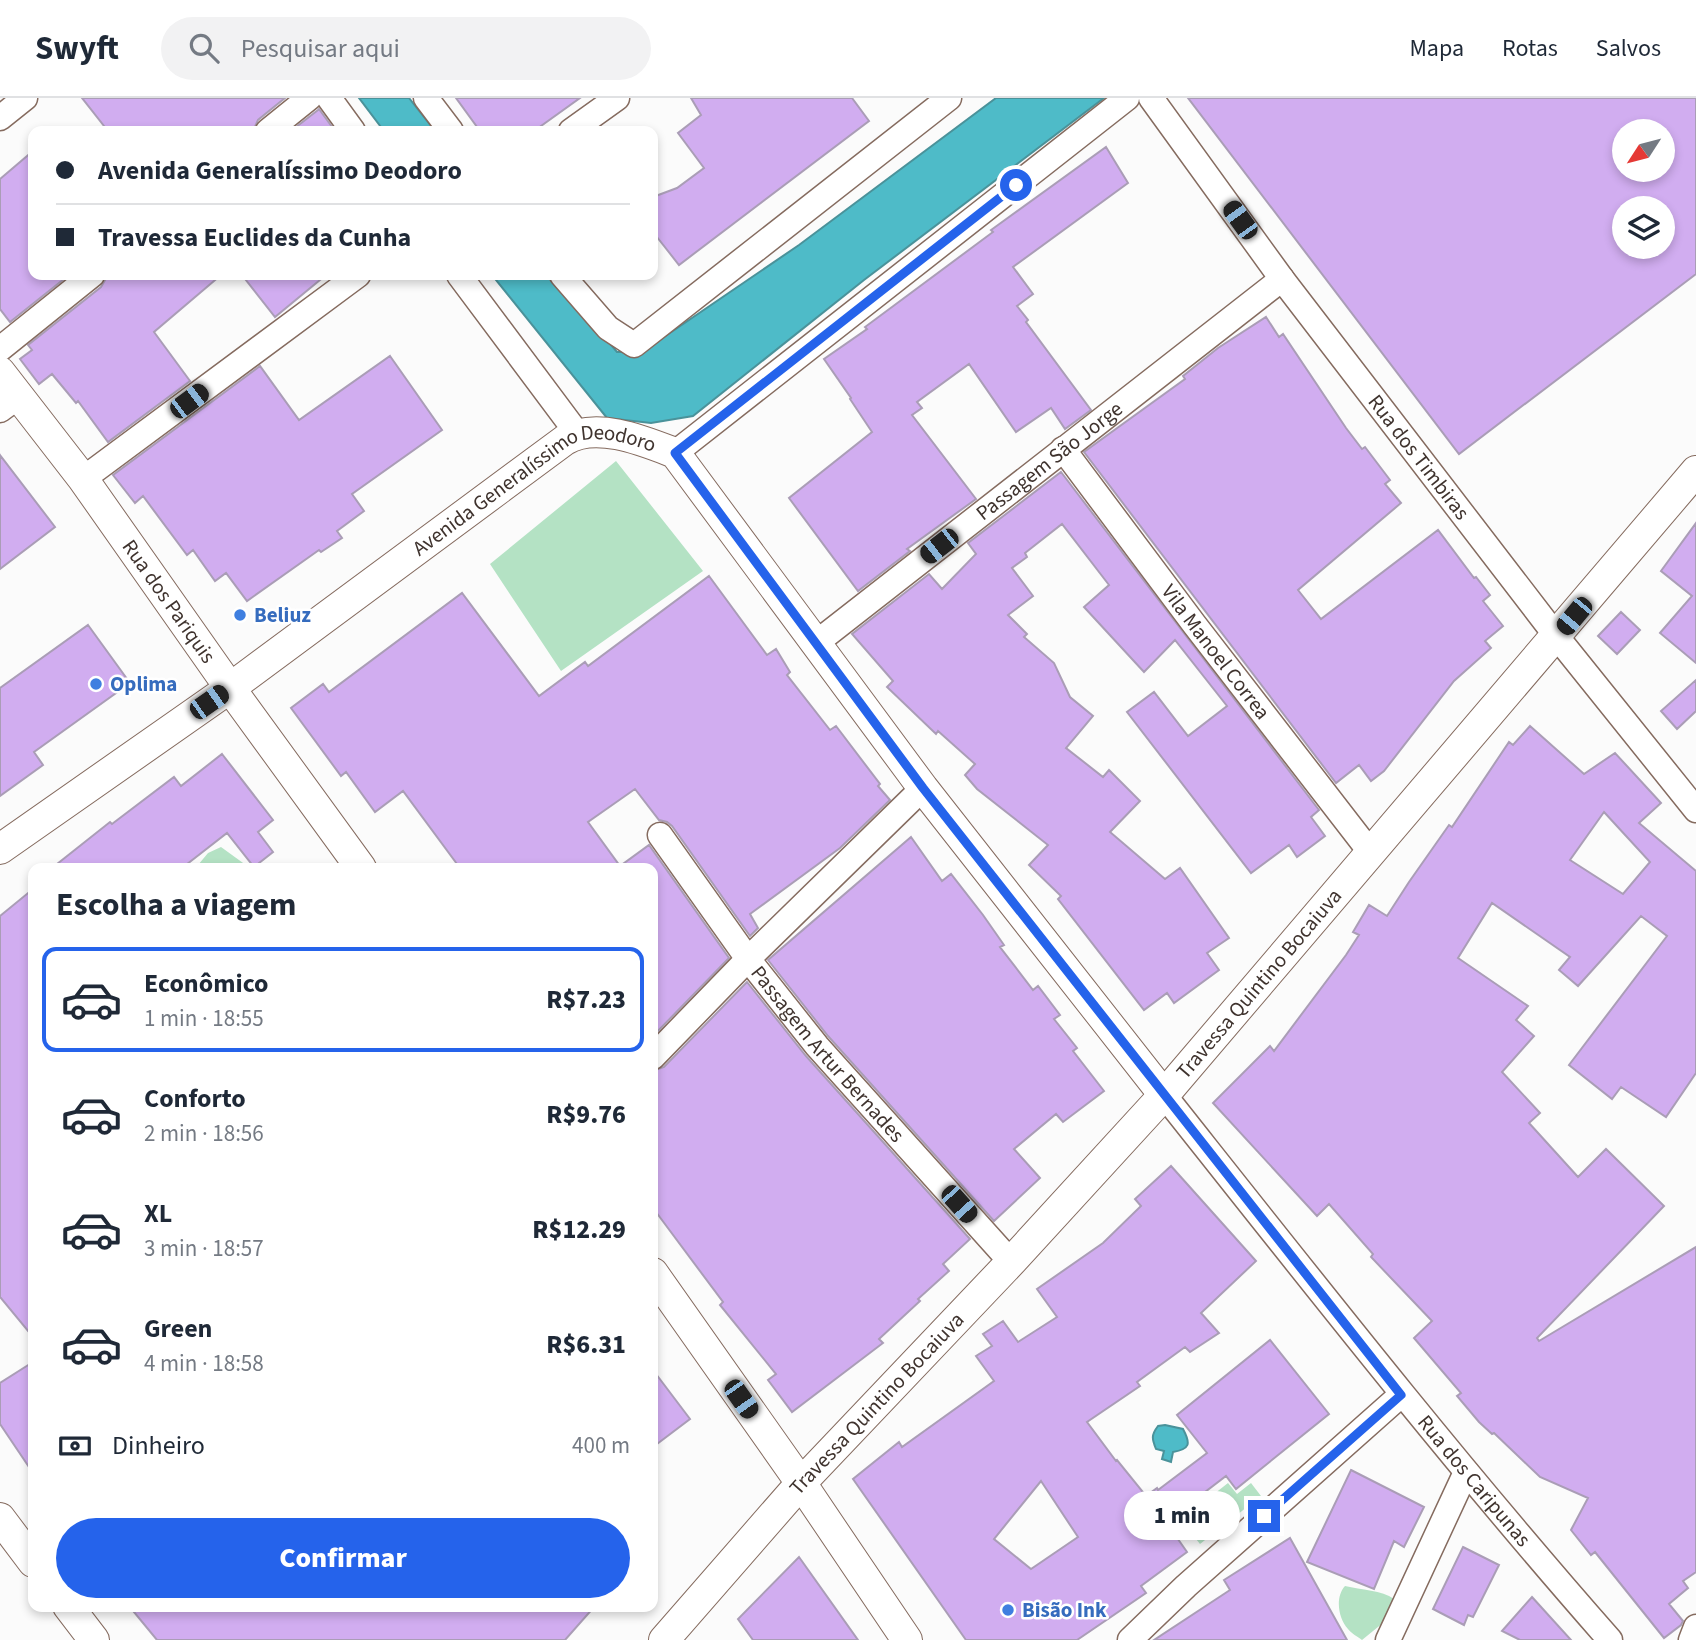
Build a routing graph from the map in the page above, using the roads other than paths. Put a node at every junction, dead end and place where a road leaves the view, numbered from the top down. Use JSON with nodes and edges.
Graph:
{"nodes":[{"id":1,"x":25,"y":98,"type":"edge"},
{"id":2,"x":309,"y":98,"type":"edge"},
{"id":3,"x":328,"y":98,"type":"edge"},
{"id":4,"x":426,"y":98,"type":"edge"},
{"id":5,"x":617,"y":98,"type":"edge"},
{"id":6,"x":949,"y":98,"type":"edge"},
{"id":7,"x":1127,"y":98,"type":"edge"},
{"id":8,"x":1151,"y":98,"type":"edge"},
{"id":9,"x":0,"y":118,"type":"edge"},
{"id":10,"x":274,"y":126,"type":"edge"},
{"id":11,"x":349,"y":126,"type":"edge"},
{"id":12,"x":447,"y":126,"type":"edge"},
{"id":13,"x":578,"y":126,"type":"edge"},
{"id":14,"x":1282,"y":279,"type":"junction"},
{"id":15,"x":86,"y":280,"type":"edge"},
{"id":16,"x":351,"y":280,"type":"edge"},
{"id":17,"x":463,"y":280,"type":"edge"},
{"id":18,"x":566,"y":280,"type":"edge"},
{"id":19,"x":0,"y":349,"type":"edge"},
{"id":20,"x":0,"y":372,"type":"edge"},
{"id":21,"x":9,"y":403,"type":"edge"},
{"id":22,"x":577,"y":433,"type":"junction"},
{"id":23,"x":1063,"y":449,"type":"junction"},
{"id":24,"x":675,"y":453,"type":"junction"},
{"id":25,"x":1696,"y":471,"type":"edge"},
{"id":26,"x":83,"y":479,"type":"junction"},
{"id":27,"x":1556,"y":637,"type":"junction"},
{"id":28,"x":816,"y":643,"type":"junction"},
{"id":29,"x":230,"y":688,"type":"junction"},
{"id":30,"x":923,"y":788,"type":"junction"},
{"id":31,"x":1696,"y":810,"type":"edge"},
{"id":32,"x":660,"y":835,"type":"dead end"},
{"id":33,"x":0,"y":849,"type":"edge"},
{"id":34,"x":1371,"y":853,"type":"junction"},
{"id":35,"x":357,"y":863,"type":"edge"},
{"id":36,"x":748,"y":959,"type":"junction"},
{"id":37,"x":658,"y":1052,"type":"edge"},
{"id":38,"x":1164,"y":1095,"type":"junction"},
{"id":39,"x":1011,"y":1262,"type":"junction"},
{"id":40,"x":658,"y":1280,"type":"edge"},
{"id":41,"x":1401,"y":1395,"type":"junction"},
{"id":42,"x":1466,"y":1472,"type":"junction"},
{"id":43,"x":801,"y":1483,"type":"junction"},
{"id":44,"x":0,"y":1518,"type":"edge"},
{"id":45,"x":28,"y":1555,"type":"edge"},
{"id":46,"x":73,"y":1612,"type":"edge"},
{"id":47,"x":1696,"y":1627,"type":"edge"},
{"id":48,"x":94,"y":1640,"type":"edge"},
{"id":49,"x":664,"y":1640,"type":"edge"},
{"id":50,"x":907,"y":1640,"type":"edge"},
{"id":51,"x":1130,"y":1640,"type":"edge"},
{"id":52,"x":1388,"y":1640,"type":"edge"},
{"id":53,"x":1610,"y":1640,"type":"edge"},
{"id":54,"x":1691,"y":1640,"type":"edge"}],
"edges":[{"from":1,"to":9,"type":"street"},
{"from":2,"to":10,"type":"street"},
{"from":3,"to":11,"type":"street"},
{"from":4,"to":12,"type":"street"},
{"from":5,"to":13,"type":"street"},
{"from":6,"to":18,"type":"street"},
{"from":7,"to":24,"type":"street","name":"Avenida Generalíssimo Deodoro"},
{"from":8,"to":14,"type":"street","name":"Rua dos Timbiras"},
{"from":14,"to":23,"type":"street","name":"Passagem São Jorge"},
{"from":14,"to":27,"type":"street","name":"Rua dos Timbiras"},
{"from":15,"to":19,"type":"street"},
{"from":16,"to":26,"type":"street"},
{"from":17,"to":22,"type":"street"},
{"from":20,"to":21,"type":"street","name":"Rua dos Pariquis"},
{"from":21,"to":26,"type":"street","name":"Rua dos Pariquis"},
{"from":22,"to":24,"type":"street","name":"Avenida Generalíssimo Deodoro"},
{"from":22,"to":29,"type":"street","name":"Avenida Generalíssimo Deodoro"},
{"from":23,"to":28,"type":"street","name":"Passagem São Jorge"},
{"from":23,"to":34,"type":"street","name":"Vila Manoel Correa"},
{"from":24,"to":28,"type":"street","name":"Rua dos Caripunas"},
{"from":25,"to":27,"type":"street","name":"Travessa Quintino Bocaiuva"},
{"from":26,"to":29,"type":"street","name":"Rua dos Pariquis"},
{"from":27,"to":31,"type":"street","name":"Rua dos Timbiras"},
{"from":27,"to":34,"type":"street","name":"Travessa Quintino Bocaiuva"},
{"from":28,"to":30,"type":"street","name":"Rua dos Caripunas"},
{"from":29,"to":33,"type":"street","name":"Avenida Generalíssimo Deodoro"},
{"from":29,"to":35,"type":"street","name":"Rua dos Pariquis"},
{"from":30,"to":36,"type":"street"},
{"from":30,"to":38,"type":"street","name":"Rua dos Caripunas"},
{"from":32,"to":36,"type":"street","name":"Passagem Artur Bernades"},
{"from":34,"to":38,"type":"street","name":"Travessa Quintino Bocaiuva"},
{"from":36,"to":37,"type":"street"},
{"from":36,"to":39,"type":"street","name":"Passagem Artur Bernades"},
{"from":38,"to":39,"type":"street","name":"Travessa Quintino Bocaiuva"},
{"from":38,"to":41,"type":"street","name":"Rua dos Caripunas"},
{"from":39,"to":43,"type":"street","name":"Travessa Quintino Bocaiuva"},
{"from":40,"to":43,"type":"street"},
{"from":41,"to":42,"type":"street","name":"Rua dos Caripunas"},
{"from":41,"to":51,"type":"street"},
{"from":42,"to":52,"type":"street"},
{"from":42,"to":53,"type":"street","name":"Rua dos Caripunas"},
{"from":43,"to":49,"type":"street","name":"Travessa Quintino Bocaiuva"},
{"from":43,"to":50,"type":"street"},
{"from":44,"to":45,"type":"street"},
{"from":46,"to":48,"type":"street"},
{"from":47,"to":54,"type":"street"}]}
